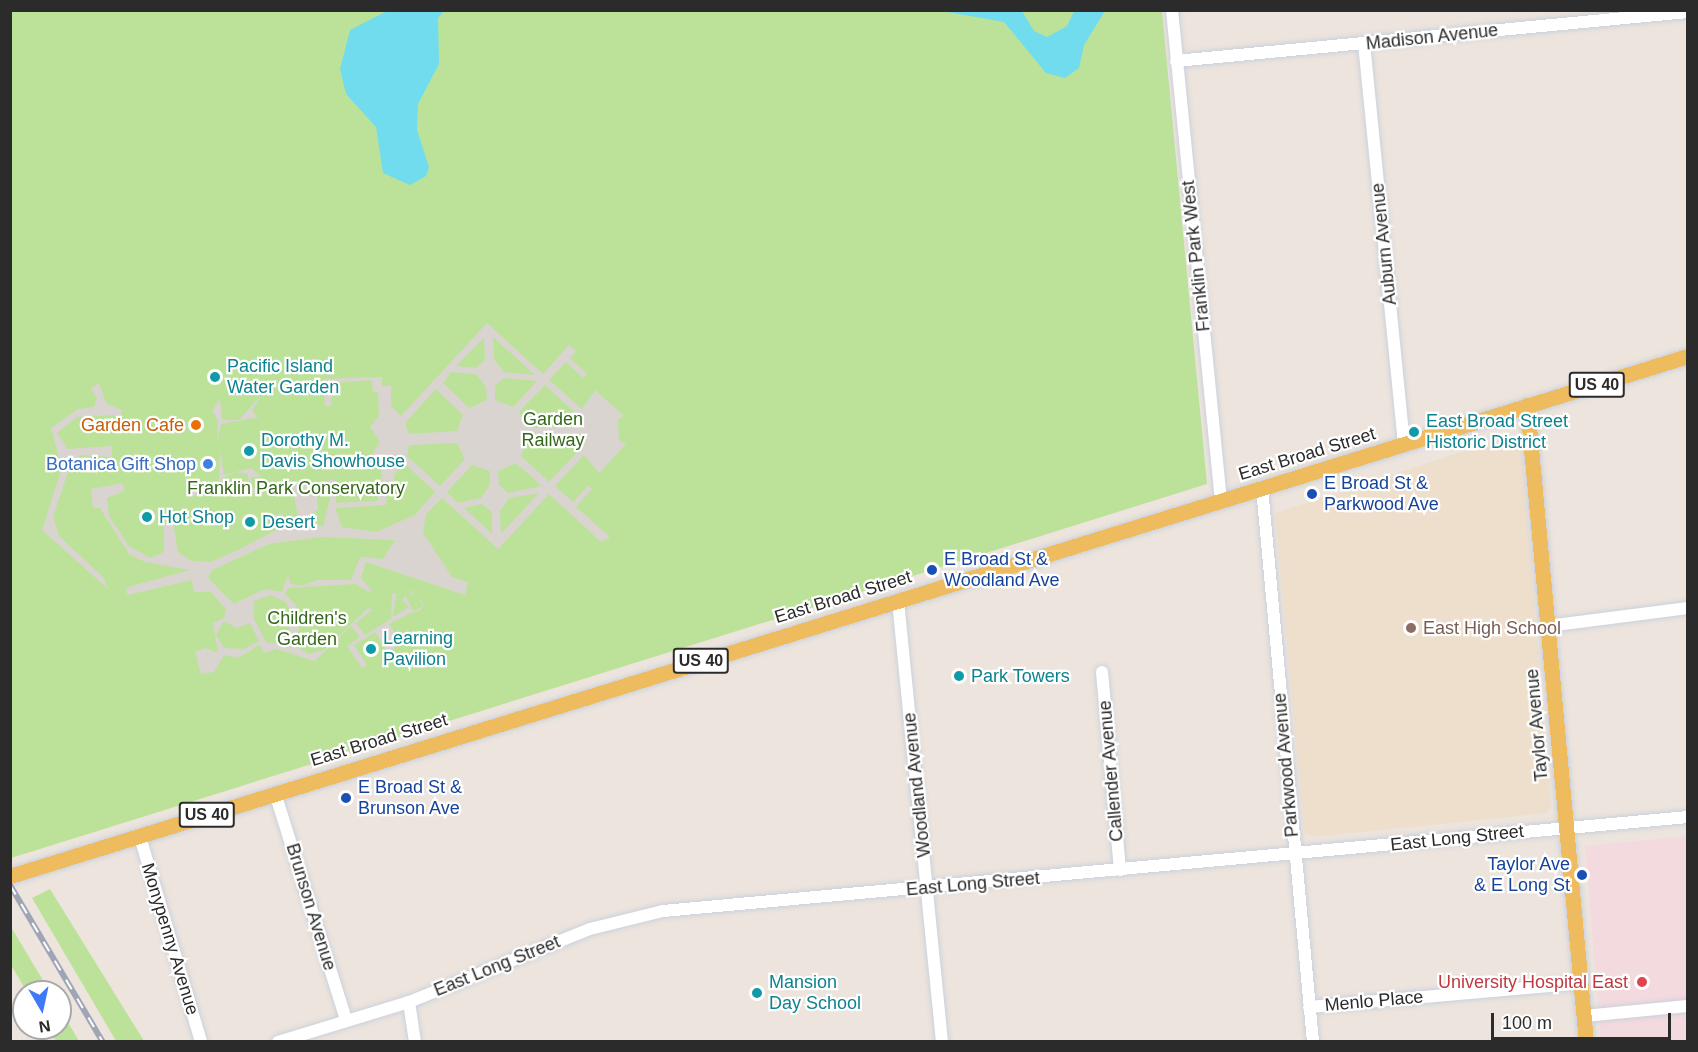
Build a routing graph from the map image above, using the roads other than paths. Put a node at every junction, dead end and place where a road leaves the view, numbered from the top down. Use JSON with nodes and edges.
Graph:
{"nodes":[{"id":1,"x":1172,"y":10,"type":"edge"},
{"id":2,"x":1688,"y":12,"type":"edge"},
{"id":3,"x":1364,"y":43,"type":"junction"},
{"id":4,"x":1176,"y":61,"type":"junction"},
{"id":5,"x":1688,"y":356,"type":"edge"},
{"id":6,"x":1527,"y":405,"type":"junction"},
{"id":7,"x":1404,"y":444,"type":"junction"},
{"id":8,"x":1262,"y":488,"type":"junction"},
{"id":9,"x":1221,"y":501,"type":"junction"},
{"id":10,"x":898,"y":601,"type":"junction"},
{"id":11,"x":1688,"y":608,"type":"edge"},
{"id":12,"x":1548,"y":626,"type":"junction"},
{"id":13,"x":1102,"y":672,"type":"dead end"},
{"id":14,"x":275,"y":793,"type":"junction"},
{"id":15,"x":1688,"y":818,"type":"edge"},
{"id":16,"x":1567,"y":827,"type":"junction"},
{"id":17,"x":140,"y":837,"type":"junction"},
{"id":18,"x":1294,"y":854,"type":"junction"},
{"id":19,"x":1120,"y":870,"type":"junction"},
{"id":20,"x":10,"y":876,"type":"edge"},
{"id":21,"x":927,"y":889,"type":"junction"},
{"id":22,"x":1581,"y":983,"type":"junction"},
{"id":23,"x":409,"y":1002,"type":"junction"},
{"id":24,"x":1688,"y":1006,"type":"edge"},
{"id":25,"x":1310,"y":1007,"type":"junction"},
{"id":26,"x":1584,"y":1016,"type":"junction"},
{"id":27,"x":346,"y":1020,"type":"junction"},
{"id":28,"x":201,"y":1041,"type":"edge"},
{"id":29,"x":278,"y":1041,"type":"edge"},
{"id":30,"x":415,"y":1041,"type":"edge"},
{"id":31,"x":942,"y":1041,"type":"edge"},
{"id":32,"x":1313,"y":1041,"type":"edge"},
{"id":33,"x":1586,"y":1041,"type":"edge"}],
"edges":[{"from":1,"to":4,"type":"street","name":"Franklin Park West"},
{"from":2,"to":3,"type":"street","name":"Madison Avenue"},
{"from":3,"to":4,"type":"street","name":"Madison Avenue"},
{"from":3,"to":7,"type":"street","name":"Auburn Avenue"},
{"from":4,"to":9,"type":"street","name":"Franklin Park West"},
{"from":5,"to":6,"type":"main road","name":"East Broad Street","number":"US 40"},
{"from":6,"to":7,"type":"main road","name":"East Broad Street","number":"US 40"},
{"from":6,"to":12,"type":"main road","name":"Taylor Avenue"},
{"from":7,"to":8,"type":"main road","name":"East Broad Street","number":"US 40"},
{"from":8,"to":9,"type":"main road","name":"East Broad Street","number":"US 40"},
{"from":8,"to":18,"type":"street","name":"Parkwood Avenue"},
{"from":9,"to":10,"type":"main road","name":"East Broad Street","number":"US 40"},
{"from":10,"to":14,"type":"main road","name":"East Broad Street","number":"US 40"},
{"from":10,"to":21,"type":"street","name":"Woodland Avenue"},
{"from":11,"to":12,"type":"street"},
{"from":12,"to":16,"type":"main road","name":"Taylor Avenue"},
{"from":13,"to":19,"type":"street","name":"Callender Avenue"},
{"from":14,"to":17,"type":"main road","name":"East Broad Street","number":"US 40"},
{"from":14,"to":27,"type":"street","name":"Brunson Avenue"},
{"from":15,"to":16,"type":"street","name":"East Long Street"},
{"from":16,"to":18,"type":"street","name":"East Long Street"},
{"from":16,"to":22,"type":"main road","name":"Taylor Avenue"},
{"from":17,"to":20,"type":"main road","name":"East Broad Street","number":"US 40"},
{"from":17,"to":28,"type":"street","name":"Monypenny Avenue"},
{"from":18,"to":19,"type":"street","name":"East Long Street"},
{"from":18,"to":25,"type":"street","name":"Parkwood Avenue"},
{"from":19,"to":21,"type":"street","name":"East Long Street"},
{"from":21,"to":23,"type":"street","name":"East Long Street"},
{"from":21,"to":31,"type":"street","name":"Woodland Avenue"},
{"from":22,"to":25,"type":"street","name":"Menlo Place"},
{"from":22,"to":26,"type":"main road","name":"Taylor Avenue"},
{"from":23,"to":27,"type":"street","name":"East Long Street"},
{"from":23,"to":30,"type":"street"},
{"from":24,"to":26,"type":"street"},
{"from":25,"to":32,"type":"street","name":"Parkwood Avenue"},
{"from":26,"to":33,"type":"main road","name":"Taylor Avenue"},
{"from":27,"to":29,"type":"street","name":"East Long Street"}]}
